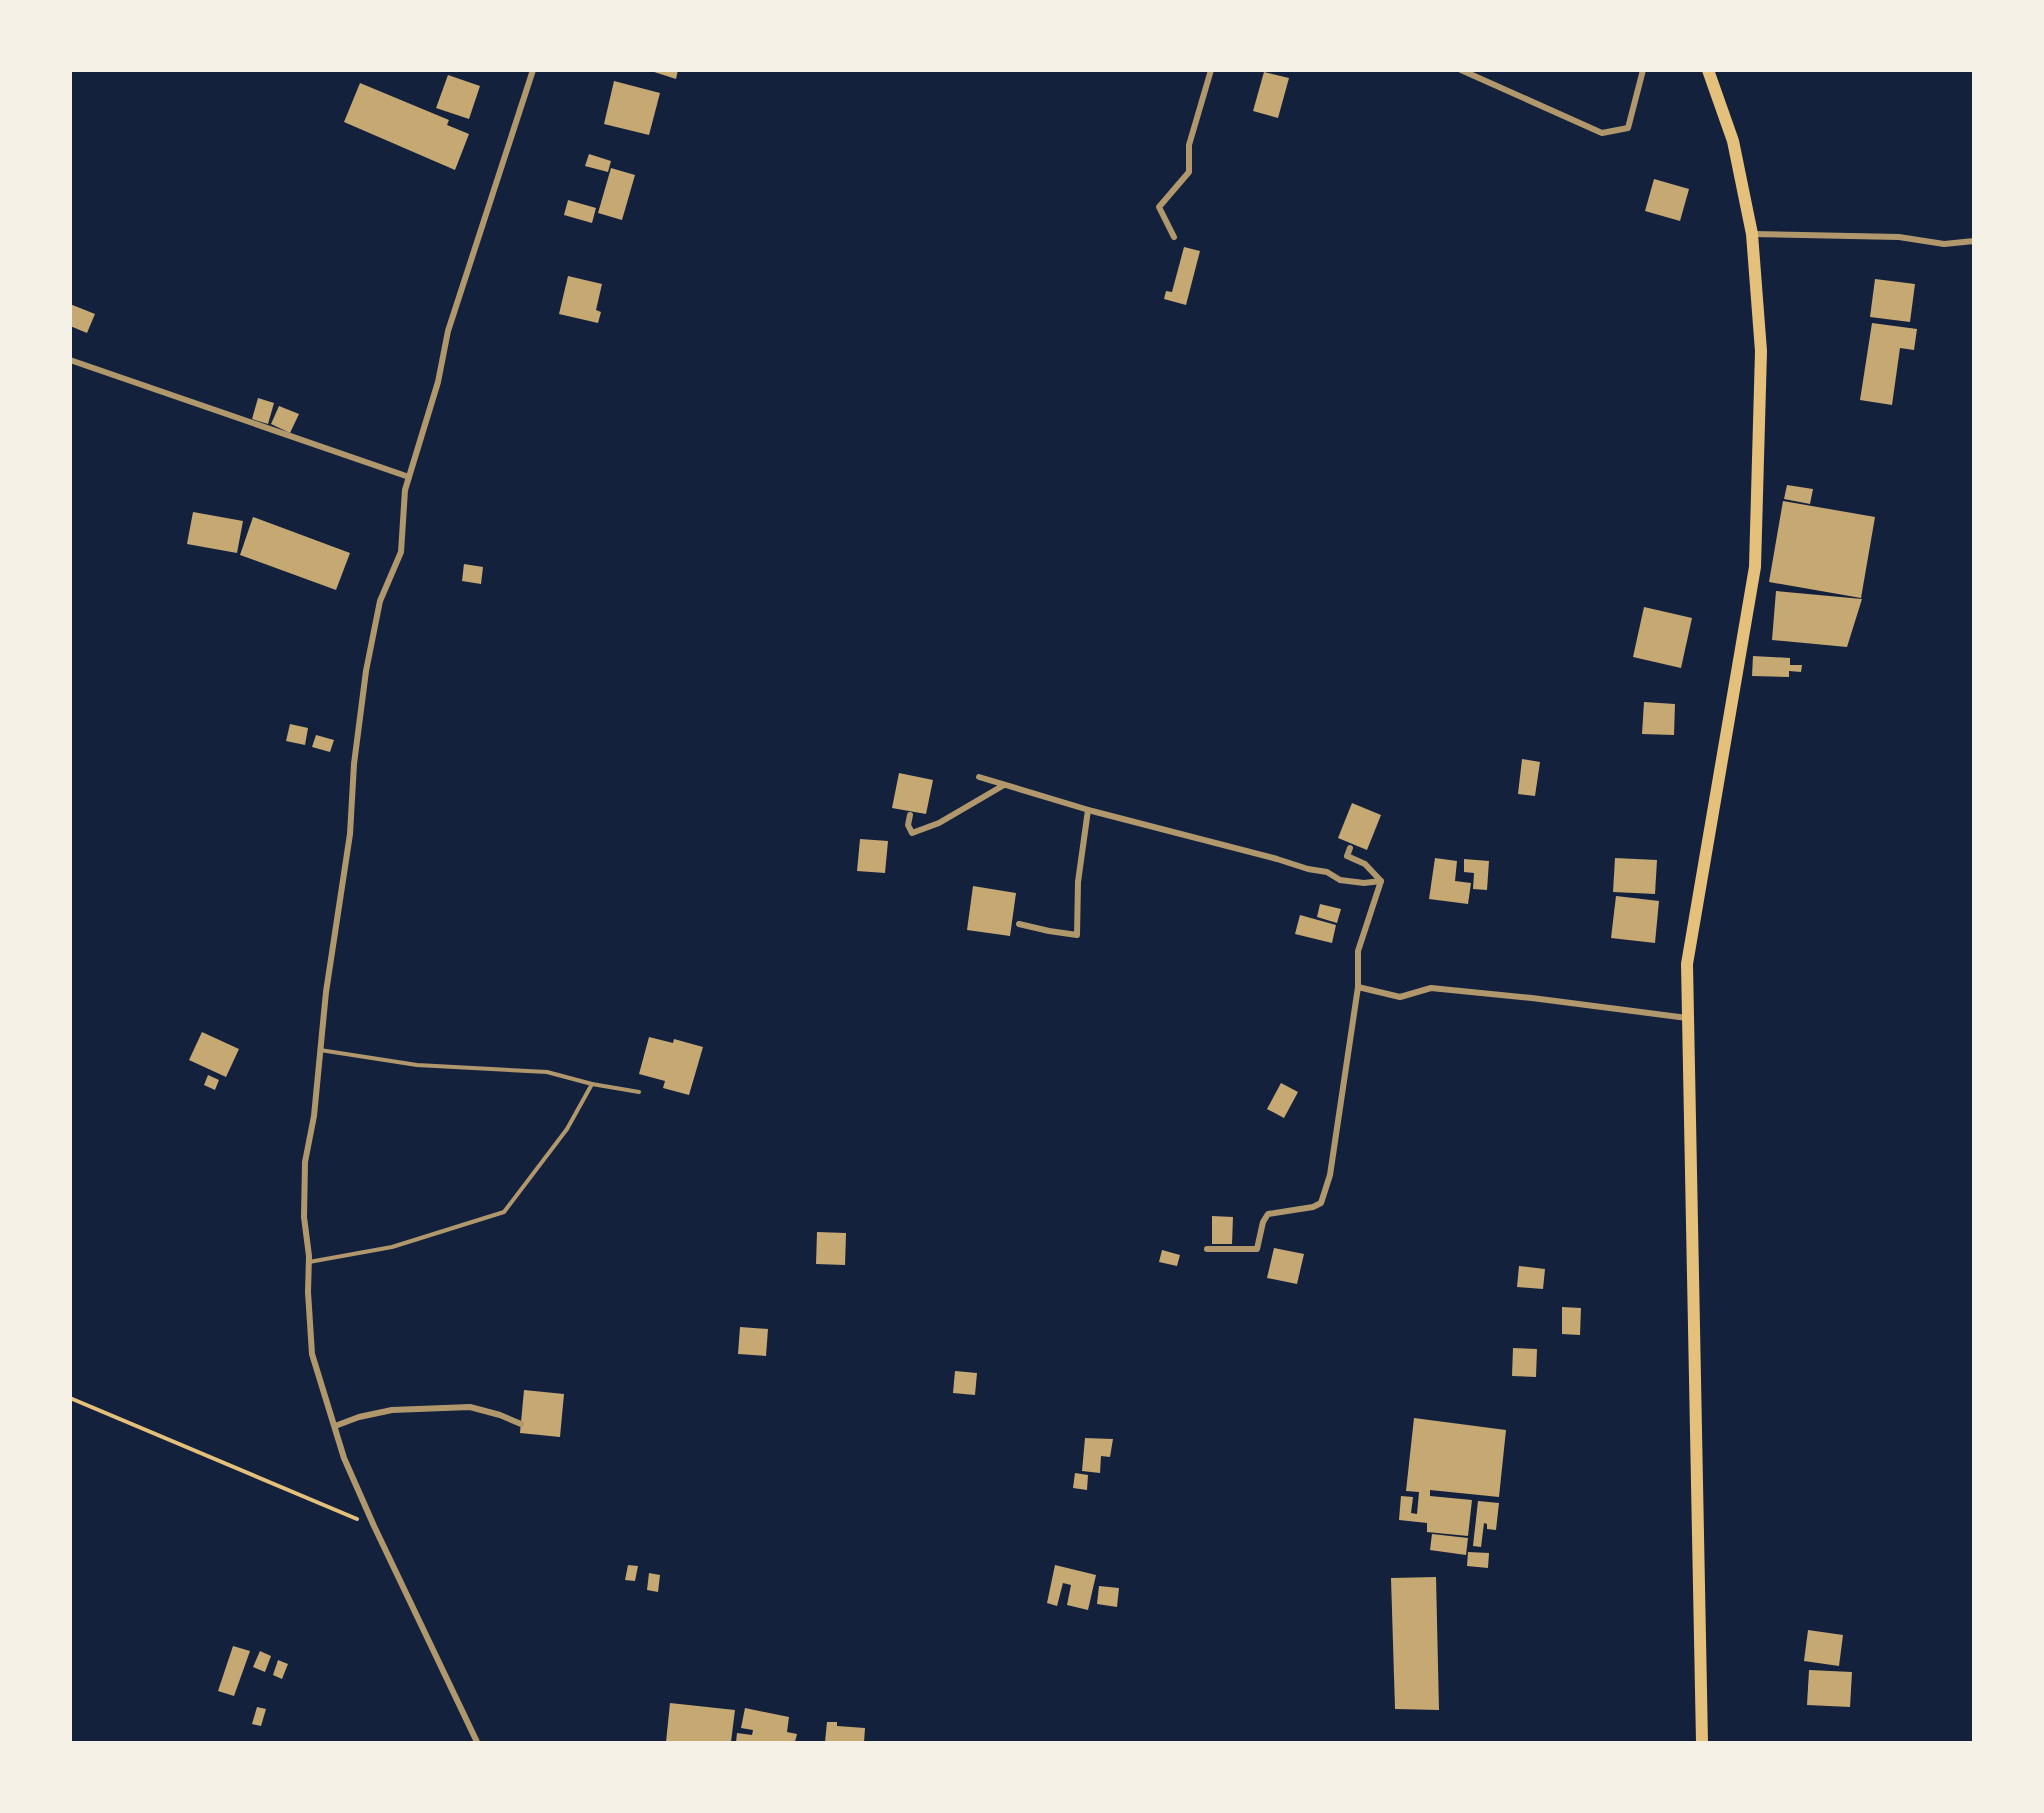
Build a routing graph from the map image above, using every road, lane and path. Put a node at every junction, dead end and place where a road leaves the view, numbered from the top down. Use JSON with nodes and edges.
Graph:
{"nodes":[{"id":1,"x":533,"y":70,"type":"edge"},
{"id":2,"x":1211,"y":70,"type":"edge"},
{"id":3,"x":1461,"y":70,"type":"edge"},
{"id":4,"x":1643,"y":70,"type":"edge"},
{"id":5,"x":1708,"y":70,"type":"edge"},
{"id":6,"x":1752,"y":234,"type":"junction"},
{"id":7,"x":1174,"y":237,"type":"dead end"},
{"id":8,"x":1974,"y":241,"type":"edge"},
{"id":9,"x":70,"y":360,"type":"edge"},
{"id":10,"x":409,"y":477,"type":"junction"},
{"id":11,"x":979,"y":777,"type":"dead end"},
{"id":12,"x":1005,"y":785,"type":"junction"},
{"id":13,"x":1088,"y":810,"type":"junction"},
{"id":14,"x":910,"y":815,"type":"dead end"},
{"id":15,"x":1350,"y":848,"type":"dead end"},
{"id":16,"x":1381,"y":880,"type":"junction"},
{"id":17,"x":1019,"y":924,"type":"dead end"},
{"id":18,"x":1358,"y":987,"type":"junction"},
{"id":19,"x":1687,"y":1018,"type":"junction"},
{"id":20,"x":320,"y":1050,"type":"junction"},
{"id":21,"x":591,"y":1084,"type":"junction"},
{"id":22,"x":639,"y":1092,"type":"dead end"},
{"id":23,"x":1207,"y":1249,"type":"dead end"},
{"id":24,"x":309,"y":1263,"type":"junction"},
{"id":25,"x":70,"y":1398,"type":"edge"},
{"id":26,"x":521,"y":1424,"type":"dead end"},
{"id":27,"x":335,"y":1426,"type":"junction"},
{"id":28,"x":374,"y":1526,"type":"junction"},
{"id":29,"x":477,"y":1743,"type":"edge"},
{"id":30,"x":1702,"y":1743,"type":"edge"}],
"edges":[{"from":1,"to":10,"type":"street"},
{"from":2,"to":7,"type":"street"},
{"from":3,"to":4,"type":"street"},
{"from":5,"to":6,"type":"main road"},
{"from":6,"to":8,"type":"street"},
{"from":6,"to":19,"type":"main road"},
{"from":9,"to":10,"type":"street"},
{"from":10,"to":20,"type":"street"},
{"from":11,"to":12,"type":"street"},
{"from":12,"to":13,"type":"street"},
{"from":12,"to":14,"type":"street"},
{"from":13,"to":16,"type":"street"},
{"from":13,"to":17,"type":"street"},
{"from":15,"to":16,"type":"street"},
{"from":16,"to":18,"type":"street"},
{"from":18,"to":19,"type":"street"},
{"from":18,"to":23,"type":"street"},
{"from":19,"to":30,"type":"main road"},
{"from":20,"to":21,"type":"lane"},
{"from":20,"to":24,"type":"street"},
{"from":21,"to":22,"type":"lane"},
{"from":21,"to":24,"type":"lane"},
{"from":24,"to":27,"type":"street"},
{"from":25,"to":28,"type":"path"},
{"from":26,"to":27,"type":"street"},
{"from":27,"to":28,"type":"street"},
{"from":28,"to":29,"type":"street"}]}
